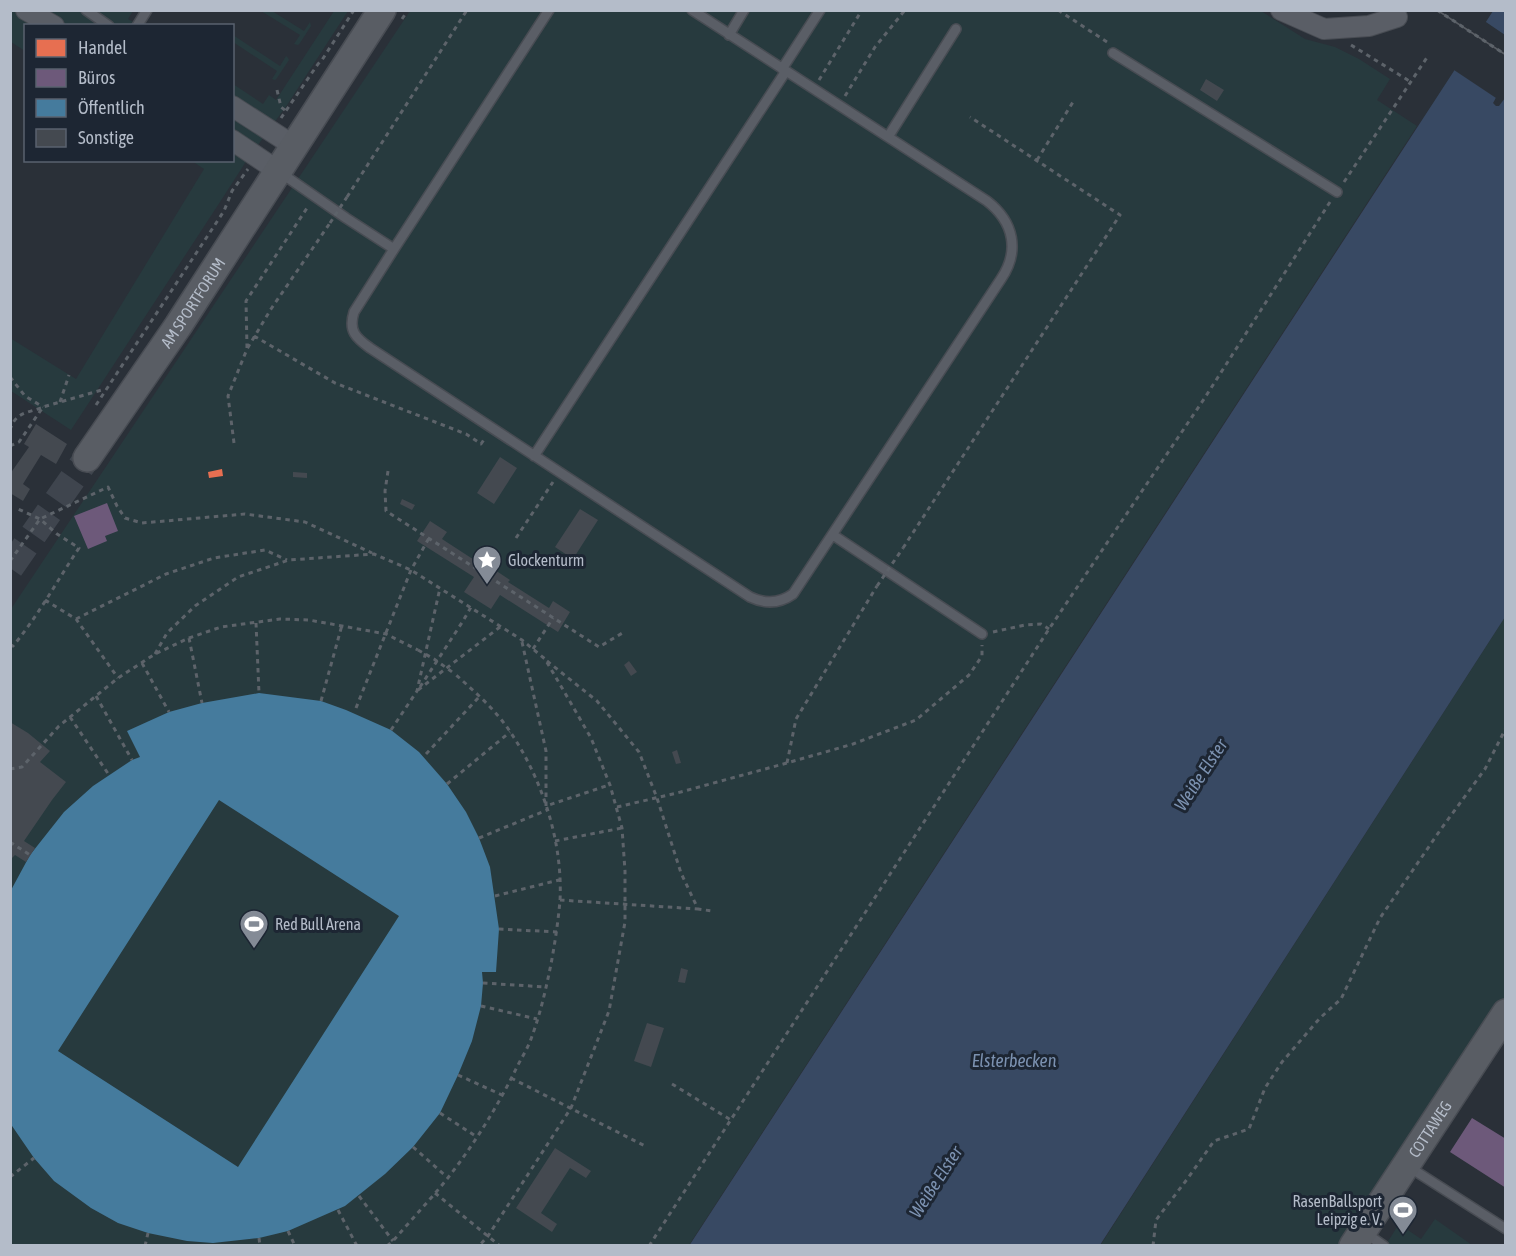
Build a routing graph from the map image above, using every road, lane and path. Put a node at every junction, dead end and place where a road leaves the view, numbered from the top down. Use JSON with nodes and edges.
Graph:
{"nodes":[{"id":1,"x":27,"y":10,"type":"edge"},
{"id":2,"x":86,"y":10,"type":"edge"},
{"id":3,"x":147,"y":10,"type":"edge"},
{"id":4,"x":354,"y":10,"type":"edge"},
{"id":5,"x":382,"y":10,"type":"edge"},
{"id":6,"x":467,"y":10,"type":"edge"},
{"id":7,"x":549,"y":10,"type":"edge"},
{"id":8,"x":692,"y":10,"type":"edge"},
{"id":9,"x":744,"y":10,"type":"edge"},
{"id":10,"x":820,"y":10,"type":"edge"},
{"id":11,"x":862,"y":10,"type":"edge"},
{"id":12,"x":905,"y":10,"type":"edge"},
{"id":13,"x":1058,"y":10,"type":"edge"},
{"id":14,"x":1281,"y":10,"type":"edge"},
{"id":15,"x":1437,"y":10,"type":"edge"},
{"id":16,"x":1397,"y":17,"type":"dead end"},
{"id":17,"x":51,"y":24,"type":"edge"},
{"id":18,"x":106,"y":24,"type":"edge"},
{"id":19,"x":138,"y":24,"type":"edge"},
{"id":20,"x":956,"y":29,"type":"dead end"},
{"id":21,"x":729,"y":35,"type":"junction"},
{"id":22,"x":1106,"y":42,"type":"dead end"},
{"id":23,"x":1113,"y":53,"type":"dead end"},
{"id":24,"x":1364,"y":53,"type":"dead end"},
{"id":25,"x":1506,"y":55,"type":"edge"},
{"id":26,"x":1428,"y":56,"type":"dead end"},
{"id":27,"x":322,"y":60,"type":"dead end"},
{"id":28,"x":784,"y":70,"type":"junction"},
{"id":29,"x":1411,"y":82,"type":"junction"},
{"id":30,"x":813,"y":89,"type":"junction"},
{"id":31,"x":277,"y":90,"type":"dead end"},
{"id":32,"x":1073,"y":102,"type":"dead end"},
{"id":33,"x":839,"y":106,"type":"junction"},
{"id":34,"x":234,"y":107,"type":"edge"},
{"id":35,"x":286,"y":111,"type":"dead end"},
{"id":36,"x":970,"y":117,"type":"dead end"},
{"id":37,"x":888,"y":137,"type":"junction"},
{"id":38,"x":234,"y":141,"type":"edge"},
{"id":39,"x":294,"y":146,"type":"junction"},
{"id":40,"x":1036,"y":160,"type":"junction"},
{"id":41,"x":278,"y":171,"type":"junction"},
{"id":42,"x":1337,"y":192,"type":"junction"},
{"id":43,"x":315,"y":196,"type":"junction"},
{"id":44,"x":224,"y":211,"type":"dead end"},
{"id":45,"x":394,"y":249,"type":"junction"},
{"id":46,"x":254,"y":336,"type":"junction"},
{"id":47,"x":247,"y":349,"type":"junction"},
{"id":48,"x":69,"y":375,"type":"dead end"},
{"id":49,"x":10,"y":377,"type":"edge"},
{"id":50,"x":60,"y":402,"type":"junction"},
{"id":51,"x":43,"y":407,"type":"junction"},
{"id":52,"x":472,"y":414,"type":"junction"},
{"id":53,"x":10,"y":430,"type":"edge"},
{"id":54,"x":234,"y":443,"type":"dead end"},
{"id":55,"x":10,"y":446,"type":"edge"},
{"id":56,"x":534,"y":456,"type":"junction"},
{"id":57,"x":87,"y":458,"type":"tunnel mouth"},
{"id":58,"x":388,"y":471,"type":"dead end"},
{"id":59,"x":554,"y":480,"type":"dead end"},
{"id":60,"x":16,"y":508,"type":"dead end"},
{"id":61,"x":40,"y":519,"type":"junction"},
{"id":62,"x":833,"y":535,"type":"junction"},
{"id":63,"x":429,"y":538,"type":"junction"},
{"id":64,"x":516,"y":538,"type":"dead end"},
{"id":65,"x":374,"y":554,"type":"junction"},
{"id":66,"x":289,"y":560,"type":"junction"},
{"id":67,"x":10,"y":561,"type":"edge"},
{"id":68,"x":411,"y":570,"type":"junction"},
{"id":69,"x":440,"y":588,"type":"junction"},
{"id":70,"x":45,"y":600,"type":"junction"},
{"id":71,"x":471,"y":607,"type":"junction"},
{"id":72,"x":553,"y":618,"type":"junction"},
{"id":73,"x":75,"y":619,"type":"junction"},
{"id":74,"x":256,"y":622,"type":"junction"},
{"id":75,"x":342,"y":625,"type":"junction"},
{"id":76,"x":500,"y":627,"type":"junction"},
{"id":77,"x":1049,"y":629,"type":"junction"},
{"id":78,"x":624,"y":632,"type":"dead end"},
{"id":79,"x":386,"y":634,"type":"junction"},
{"id":80,"x":982,"y":634,"type":"junction"},
{"id":81,"x":189,"y":638,"type":"junction"},
{"id":82,"x":522,"y":640,"type":"junction"},
{"id":83,"x":10,"y":645,"type":"edge"},
{"id":84,"x":533,"y":649,"type":"junction"},
{"id":85,"x":155,"y":654,"type":"junction"},
{"id":86,"x":545,"y":659,"type":"junction"},
{"id":87,"x":142,"y":663,"type":"junction"},
{"id":88,"x":118,"y":678,"type":"junction"},
{"id":89,"x":417,"y":691,"type":"junction"},
{"id":90,"x":259,"y":693,"type":"dead end"},
{"id":91,"x":96,"y":696,"type":"junction"},
{"id":92,"x":480,"y":696,"type":"junction"},
{"id":93,"x":321,"y":701,"type":"dead end"},
{"id":94,"x":202,"y":703,"type":"dead end"},
{"id":95,"x":356,"y":708,"type":"dead end"},
{"id":96,"x":168,"y":710,"type":"dead end"},
{"id":97,"x":70,"y":717,"type":"junction"},
{"id":98,"x":1506,"y":728,"type":"edge"},
{"id":99,"x":390,"y":730,"type":"dead end"},
{"id":100,"x":511,"y":732,"type":"junction"},
{"id":101,"x":426,"y":754,"type":"dead end"},
{"id":102,"x":132,"y":760,"type":"dead end"},
{"id":103,"x":787,"y":763,"type":"junction"},
{"id":104,"x":10,"y":769,"type":"edge"},
{"id":105,"x":109,"y":775,"type":"dead end"},
{"id":106,"x":447,"y":784,"type":"dead end"},
{"id":107,"x":610,"y":785,"type":"junction"},
{"id":108,"x":657,"y":798,"type":"junction"},
{"id":109,"x":546,"y":806,"type":"junction"},
{"id":110,"x":616,"y":807,"type":"junction"},
{"id":111,"x":547,"y":810,"type":"junction"},
{"id":112,"x":622,"y":828,"type":"junction"},
{"id":113,"x":479,"y":838,"type":"dead end"},
{"id":114,"x":555,"y":841,"type":"junction"},
{"id":115,"x":10,"y":842,"type":"edge"},
{"id":116,"x":30,"y":855,"type":"dead end"},
{"id":117,"x":560,"y":880,"type":"junction"},
{"id":118,"x":495,"y":896,"type":"dead end"},
{"id":119,"x":560,"y":900,"type":"junction"},
{"id":120,"x":625,"y":904,"type":"junction"},
{"id":121,"x":698,"y":909,"type":"junction"},
{"id":122,"x":712,"y":911,"type":"dead end"},
{"id":123,"x":501,"y":929,"type":"dead end"},
{"id":124,"x":557,"y":933,"type":"junction"},
{"id":125,"x":483,"y":982,"type":"dead end"},
{"id":126,"x":546,"y":987,"type":"junction"},
{"id":127,"x":481,"y":1006,"type":"dead end"},
{"id":128,"x":1506,"y":1013,"type":"edge"},
{"id":129,"x":537,"y":1019,"type":"junction"},
{"id":130,"x":458,"y":1076,"type":"dead end"},
{"id":131,"x":511,"y":1078,"type":"junction"},
{"id":132,"x":672,"y":1084,"type":"dead end"},
{"id":133,"x":502,"y":1095,"type":"junction"},
{"id":134,"x":571,"y":1108,"type":"junction"},
{"id":135,"x":440,"y":1113,"type":"dead end"},
{"id":136,"x":731,"y":1120,"type":"junction"},
{"id":137,"x":477,"y":1137,"type":"junction"},
{"id":138,"x":645,"y":1146,"type":"dead end"},
{"id":139,"x":415,"y":1148,"type":"dead end"},
{"id":140,"x":34,"y":1158,"type":"dead end"},
{"id":141,"x":1407,"y":1165,"type":"junction"},
{"id":142,"x":10,"y":1177,"type":"edge"},
{"id":143,"x":448,"y":1178,"type":"junction"},
{"id":144,"x":435,"y":1193,"type":"junction"},
{"id":145,"x":359,"y":1196,"type":"dead end"},
{"id":146,"x":338,"y":1210,"type":"dead end"},
{"id":147,"x":1506,"y":1229,"type":"edge"},
{"id":148,"x":288,"y":1231,"type":"dead end"},
{"id":149,"x":148,"y":1233,"type":"dead end"},
{"id":150,"x":488,"y":1236,"type":"junction"},
{"id":151,"x":259,"y":1238,"type":"dead end"},
{"id":152,"x":1357,"y":1238,"type":"edge"},
{"id":153,"x":393,"y":1240,"type":"junction"},
{"id":154,"x":295,"y":1244,"type":"edge"},
{"id":155,"x":145,"y":1245,"type":"edge"},
{"id":156,"x":260,"y":1245,"type":"edge"},
{"id":157,"x":357,"y":1245,"type":"edge"},
{"id":158,"x":387,"y":1245,"type":"edge"},
{"id":159,"x":479,"y":1245,"type":"edge"},
{"id":160,"x":500,"y":1245,"type":"edge"},
{"id":161,"x":649,"y":1245,"type":"edge"},
{"id":162,"x":1153,"y":1245,"type":"edge"},
{"id":163,"x":1384,"y":1245,"type":"edge"}],
"edges":[{"from":1,"to":17,"type":"street"},
{"from":2,"to":18,"type":"lane"},
{"from":3,"to":19,"type":"lane"},
{"from":4,"to":27,"type":"path"},
{"from":5,"to":39,"type":"main road","name":"AM SPORTFORUM"},
{"from":6,"to":46,"type":"path","bridge":true},
{"from":7,"to":45,"type":"lane"},
{"from":8,"to":21,"type":"lane"},
{"from":9,"to":21,"type":"lane"},
{"from":10,"to":28,"type":"lane"},
{"from":11,"to":30,"type":"path"},
{"from":12,"to":33,"type":"path"},
{"from":13,"to":22,"type":"path"},
{"from":14,"to":16,"type":"street"},
{"from":15,"to":25,"type":"path","bridge":true},
{"from":20,"to":37,"type":"lane"},
{"from":21,"to":28,"type":"lane"},
{"from":23,"to":42,"type":"lane"},
{"from":24,"to":29,"type":"path"},
{"from":26,"to":29,"type":"path"},
{"from":28,"to":30,"type":"lane"},
{"from":28,"to":56,"type":"lane"},
{"from":29,"to":42,"type":"path"},
{"from":30,"to":33,"type":"lane"},
{"from":31,"to":35,"type":"path"},
{"from":32,"to":40,"type":"path"},
{"from":33,"to":37,"type":"lane"},
{"from":34,"to":39,"type":"street"},
{"from":36,"to":40,"type":"path"},
{"from":37,"to":62,"type":"lane"},
{"from":38,"to":41,"type":"street"},
{"from":39,"to":41,"type":"main road","name":"AM SPORTFORUM"},
{"from":40,"to":103,"type":"path","bridge":true},
{"from":41,"to":43,"type":"lane"},
{"from":41,"to":57,"type":"main road","name":"AM SPORTFORUM"},
{"from":42,"to":77,"type":"path"},
{"from":43,"to":45,"type":"lane"},
{"from":43,"to":47,"type":"path"},
{"from":44,"to":50,"type":"path"},
{"from":45,"to":52,"type":"lane"},
{"from":46,"to":47,"type":"path"},
{"from":46,"to":52,"type":"path"},
{"from":47,"to":54,"type":"path"},
{"from":48,"to":50,"type":"path"},
{"from":49,"to":51,"type":"path"},
{"from":50,"to":51,"type":"path"},
{"from":51,"to":53,"type":"path"},
{"from":51,"to":55,"type":"path"},
{"from":52,"to":56,"type":"lane"},
{"from":56,"to":62,"type":"lane"},
{"from":58,"to":63,"type":"path"},
{"from":59,"to":64,"type":"path"},
{"from":60,"to":61,"type":"path"},
{"from":61,"to":65,"type":"path"},
{"from":61,"to":67,"type":"path"},
{"from":61,"to":70,"type":"path"},
{"from":62,"to":80,"type":"lane"},
{"from":63,"to":68,"type":"path"},
{"from":63,"to":72,"type":"path"},
{"from":65,"to":66,"type":"path"},
{"from":65,"to":68,"type":"path"},
{"from":66,"to":73,"type":"path"},
{"from":66,"to":85,"type":"path"},
{"from":68,"to":69,"type":"path"},
{"from":68,"to":79,"type":"path"},
{"from":69,"to":71,"type":"path"},
{"from":69,"to":89,"type":"path"},
{"from":70,"to":73,"type":"path"},
{"from":70,"to":83,"type":"path"},
{"from":71,"to":76,"type":"path"},
{"from":71,"to":89,"type":"path"},
{"from":72,"to":78,"type":"path"},
{"from":72,"to":84,"type":"path"},
{"from":73,"to":88,"type":"path"},
{"from":74,"to":75,"type":"path"},
{"from":74,"to":81,"type":"path"},
{"from":74,"to":90,"type":"path"},
{"from":75,"to":79,"type":"path"},
{"from":75,"to":93,"type":"path"},
{"from":76,"to":82,"type":"path"},
{"from":76,"to":89,"type":"path"},
{"from":77,"to":80,"type":"path"},
{"from":77,"to":136,"type":"path"},
{"from":79,"to":92,"type":"path","bridge":true},
{"from":79,"to":95,"type":"path"},
{"from":80,"to":103,"type":"path"},
{"from":81,"to":85,"type":"path"},
{"from":81,"to":94,"type":"path"},
{"from":82,"to":84,"type":"path"},
{"from":82,"to":109,"type":"path"},
{"from":84,"to":86,"type":"path"},
{"from":85,"to":87,"type":"path"},
{"from":86,"to":107,"type":"path"},
{"from":86,"to":108,"type":"path"},
{"from":87,"to":88,"type":"path"},
{"from":87,"to":96,"type":"path"},
{"from":88,"to":91,"type":"path"},
{"from":89,"to":99,"type":"path"},
{"from":91,"to":97,"type":"path"},
{"from":91,"to":102,"type":"path"},
{"from":92,"to":100,"type":"path"},
{"from":92,"to":101,"type":"path"},
{"from":97,"to":104,"type":"path"},
{"from":97,"to":105,"type":"path"},
{"from":98,"to":162,"type":"path"},
{"from":100,"to":106,"type":"path"},
{"from":100,"to":109,"type":"path"},
{"from":103,"to":108,"type":"path"},
{"from":107,"to":109,"type":"path"},
{"from":107,"to":110,"type":"path"},
{"from":108,"to":110,"type":"path"},
{"from":108,"to":121,"type":"path"},
{"from":109,"to":111,"type":"path"},
{"from":110,"to":112,"type":"path"},
{"from":111,"to":113,"type":"path"},
{"from":111,"to":114,"type":"path"},
{"from":112,"to":114,"type":"path"},
{"from":112,"to":120,"type":"path"},
{"from":114,"to":117,"type":"path"},
{"from":115,"to":116,"type":"path"},
{"from":117,"to":118,"type":"path"},
{"from":117,"to":119,"type":"path"},
{"from":119,"to":120,"type":"path"},
{"from":119,"to":124,"type":"path"},
{"from":120,"to":121,"type":"path"},
{"from":120,"to":134,"type":"path"},
{"from":121,"to":122,"type":"path"},
{"from":123,"to":124,"type":"path"},
{"from":124,"to":126,"type":"path"},
{"from":125,"to":126,"type":"path"},
{"from":126,"to":129,"type":"path"},
{"from":127,"to":129,"type":"path"},
{"from":128,"to":141,"type":"main road","name":"COTTAWEG"},
{"from":129,"to":131,"type":"path"},
{"from":130,"to":133,"type":"path"},
{"from":131,"to":133,"type":"path"},
{"from":131,"to":134,"type":"path"},
{"from":132,"to":136,"type":"path"},
{"from":133,"to":137,"type":"path"},
{"from":134,"to":138,"type":"path"},
{"from":134,"to":150,"type":"path"},
{"from":135,"to":137,"type":"path"},
{"from":136,"to":161,"type":"path"},
{"from":137,"to":143,"type":"path"},
{"from":139,"to":143,"type":"path"},
{"from":140,"to":142,"type":"path"},
{"from":141,"to":147,"type":"lane"},
{"from":141,"to":152,"type":"main road","name":"COTTAWEG"},
{"from":143,"to":144,"type":"path"},
{"from":144,"to":150,"type":"path"},
{"from":144,"to":153,"type":"path"},
{"from":145,"to":153,"type":"path"},
{"from":146,"to":157,"type":"path"},
{"from":148,"to":154,"type":"path"},
{"from":149,"to":155,"type":"path"},
{"from":150,"to":159,"type":"path"},
{"from":150,"to":160,"type":"path"},
{"from":151,"to":156,"type":"path"},
{"from":152,"to":163,"type":"lane"},
{"from":153,"to":158,"type":"path"}]}
